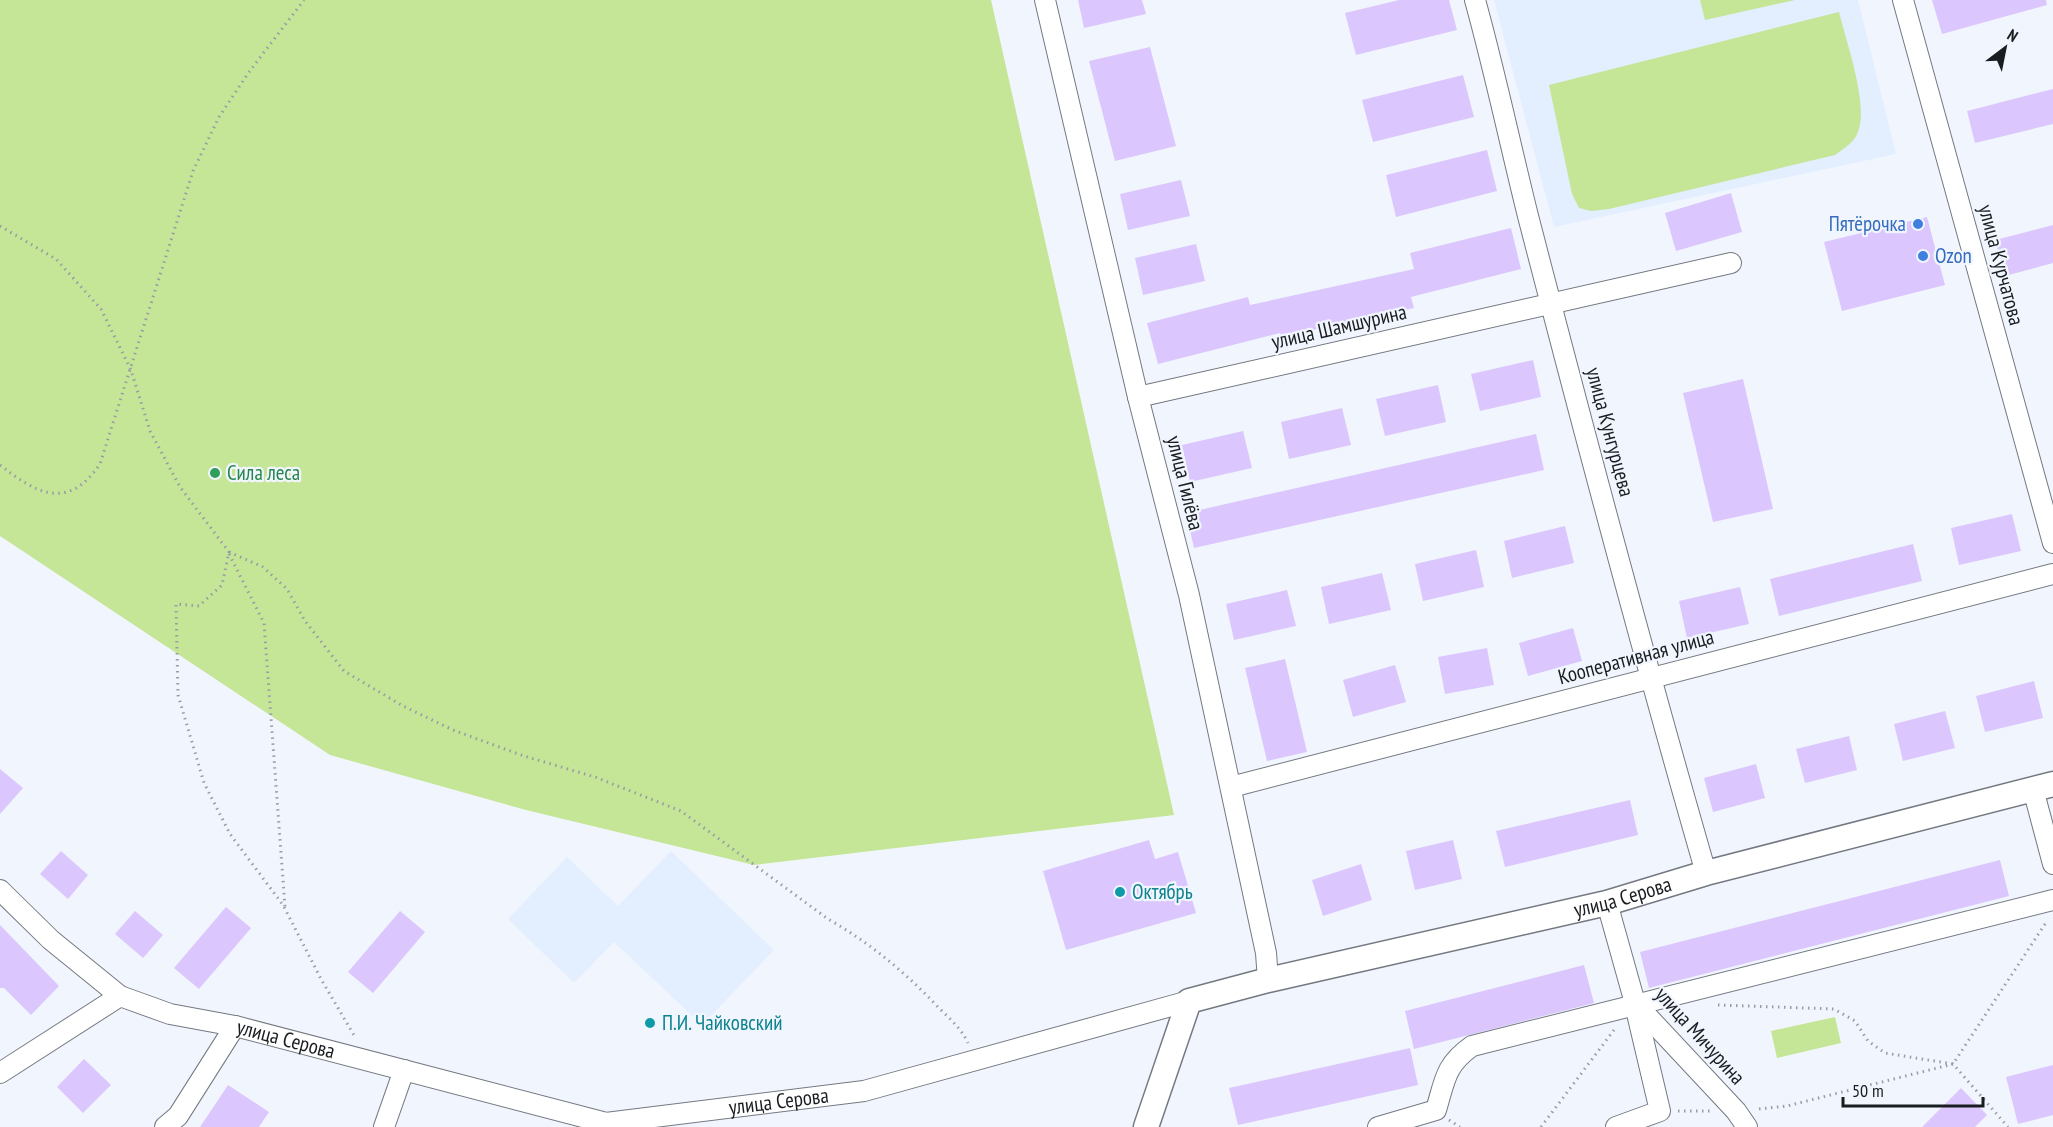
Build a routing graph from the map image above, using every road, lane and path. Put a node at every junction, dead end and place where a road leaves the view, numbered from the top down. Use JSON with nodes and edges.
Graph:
{"nodes":[{"id":1,"x":304,"y":0,"type":"edge"},
{"id":2,"x":1045,"y":0,"type":"edge"},
{"id":3,"x":1475,"y":0,"type":"edge"},
{"id":4,"x":1903,"y":0,"type":"edge"},
{"id":5,"x":0,"y":226,"type":"edge"},
{"id":6,"x":1731,"y":263,"type":"dead end"},
{"id":7,"x":1551,"y":303,"type":"junction"},
{"id":8,"x":131,"y":370,"type":"junction"},
{"id":9,"x":1138,"y":397,"type":"junction"},
{"id":10,"x":0,"y":465,"type":"edge"},
{"id":11,"x":2053,"y":543,"type":"edge"},
{"id":12,"x":229,"y":552,"type":"junction"},
{"id":13,"x":2053,"y":574,"type":"edge"},
{"id":14,"x":1650,"y":678,"type":"junction"},
{"id":15,"x":1231,"y":787,"type":"junction"},
{"id":16,"x":2043,"y":787,"type":"edge"},
{"id":17,"x":2053,"y":864,"type":"edge"},
{"id":18,"x":1706,"y":873,"type":"junction"},
{"id":19,"x":0,"y":890,"type":"edge"},
{"id":20,"x":2053,"y":900,"type":"edge"},
{"id":21,"x":1607,"y":903,"type":"junction"},
{"id":22,"x":286,"y":910,"type":"junction"},
{"id":23,"x":2053,"y":911,"type":"edge"},
{"id":24,"x":1268,"y":980,"type":"junction"},
{"id":25,"x":120,"y":996,"type":"junction"},
{"id":26,"x":1189,"y":1001,"type":"junction"},
{"id":27,"x":1635,"y":1003,"type":"junction"},
{"id":28,"x":1717,"y":1005,"type":"dead end"},
{"id":29,"x":235,"y":1026,"type":"junction"},
{"id":30,"x":369,"y":1060,"type":"junction"},
{"id":31,"x":971,"y":1062,"type":"junction"},
{"id":32,"x":1953,"y":1064,"type":"junction"},
{"id":33,"x":404,"y":1070,"type":"junction"},
{"id":34,"x":0,"y":1073,"type":"edge"},
{"id":35,"x":1660,"y":1111,"type":"junction"},
{"id":36,"x":1741,"y":1119,"type":"edge"},
{"id":37,"x":165,"y":1127,"type":"edge"},
{"id":38,"x":384,"y":1127,"type":"edge"},
{"id":39,"x":1146,"y":1127,"type":"edge"},
{"id":40,"x":1378,"y":1127,"type":"edge"},
{"id":41,"x":1541,"y":1127,"type":"edge"},
{"id":42,"x":1616,"y":1127,"type":"edge"},
{"id":43,"x":2008,"y":1127,"type":"edge"}],
"edges":[{"from":1,"to":8,"type":"path"},
{"from":2,"to":9,"type":"street","name":"улица Гилёва"},
{"from":3,"to":7,"type":"street","name":"улица Кунгурцева"},
{"from":4,"to":11,"type":"street","name":"улица Курчатова"},
{"from":5,"to":8,"type":"path"},
{"from":6,"to":7,"type":"street","name":"улица Шамшурина"},
{"from":7,"to":9,"type":"street","name":"улица Шамшурина"},
{"from":7,"to":14,"type":"street","name":"улица Кунгурцева"},
{"from":8,"to":10,"type":"path"},
{"from":8,"to":12,"type":"path"},
{"from":9,"to":15,"type":"street","name":"улица Гилёва"},
{"from":12,"to":22,"type":"path"},
{"from":12,"to":22,"type":"path"},
{"from":12,"to":31,"type":"path"},
{"from":13,"to":14,"type":"street","name":"Кооперативная улица"},
{"from":14,"to":15,"type":"street","name":"Кооперативная улица"},
{"from":14,"to":18,"type":"street","name":"улица Кунгурцева"},
{"from":15,"to":24,"type":"street","name":"улица Гилёва"},
{"from":16,"to":17,"type":"street"},
{"from":16,"to":18,"type":"main road","name":"улица Серова"},
{"from":18,"to":21,"type":"main road","name":"улица Серова"},
{"from":19,"to":25,"type":"street","name":"улица Серова"},
{"from":20,"to":27,"type":"street"},
{"from":21,"to":24,"type":"main road","name":"улица Серова"},
{"from":21,"to":27,"type":"street","name":"улица Мичурина"},
{"from":22,"to":30,"type":"path"},
{"from":23,"to":32,"type":"path"},
{"from":24,"to":26,"type":"main road","name":"улица Серова"},
{"from":25,"to":29,"type":"street","name":"улица Серова"},
{"from":25,"to":34,"type":"street"},
{"from":26,"to":31,"type":"street","name":"улица Серова"},
{"from":26,"to":39,"type":"main road"},
{"from":27,"to":35,"type":"street"},
{"from":27,"to":36,"type":"street","name":"улица Мичурина"},
{"from":27,"to":40,"type":"street"},
{"from":27,"to":41,"type":"path"},
{"from":28,"to":32,"type":"path"},
{"from":29,"to":30,"type":"street","name":"улица Серова"},
{"from":29,"to":37,"type":"street"},
{"from":30,"to":33,"type":"street","name":"улица Серова"},
{"from":31,"to":33,"type":"street","name":"улица Серова"},
{"from":32,"to":36,"type":"path"},
{"from":32,"to":43,"type":"path"},
{"from":33,"to":38,"type":"street"},
{"from":35,"to":36,"type":"path"},
{"from":35,"to":42,"type":"street"}]}
